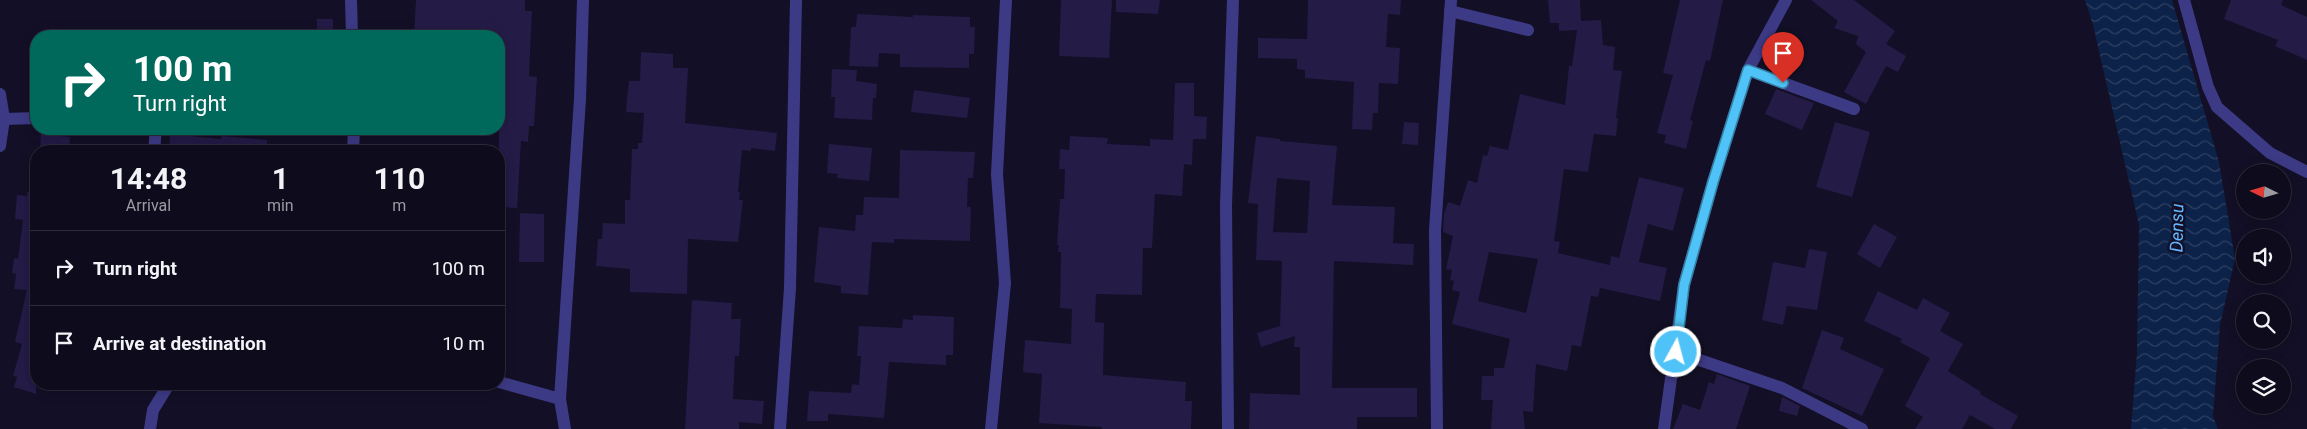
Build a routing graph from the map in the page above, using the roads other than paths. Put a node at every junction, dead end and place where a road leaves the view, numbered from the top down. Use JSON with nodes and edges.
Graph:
{"nodes":[{"id":1,"x":351,"y":0,"type":"edge"},
{"id":2,"x":582,"y":0,"type":"edge"},
{"id":3,"x":796,"y":0,"type":"edge"},
{"id":4,"x":1006,"y":0,"type":"edge"},
{"id":5,"x":1233,"y":0,"type":"edge"},
{"id":6,"x":1786,"y":0,"type":"edge"},
{"id":7,"x":2184,"y":0,"type":"edge"},
{"id":8,"x":1451,"y":5,"type":"edge"},
{"id":9,"x":352,"y":30,"type":"edge"},
{"id":10,"x":1528,"y":30,"type":"dead end"},
{"id":11,"x":1748,"y":70,"type":"junction"},
{"id":12,"x":0,"y":94,"type":"edge"},
{"id":13,"x":1854,"y":108,"type":"dead end"},
{"id":14,"x":30,"y":118,"type":"edge"},
{"id":15,"x":4,"y":119,"type":"junction"},
{"id":16,"x":0,"y":146,"type":"edge"},
{"id":17,"x":2307,"y":172,"type":"edge"},
{"id":18,"x":1676,"y":352,"type":"junction"},
{"id":19,"x":505,"y":384,"type":"edge"},
{"id":20,"x":165,"y":390,"type":"edge"},
{"id":21,"x":560,"y":399,"type":"junction"},
{"id":22,"x":150,"y":429,"type":"edge"},
{"id":23,"x":565,"y":429,"type":"edge"},
{"id":24,"x":780,"y":429,"type":"edge"},
{"id":25,"x":991,"y":429,"type":"edge"},
{"id":26,"x":1228,"y":429,"type":"edge"},
{"id":27,"x":1437,"y":429,"type":"edge"},
{"id":28,"x":1664,"y":429,"type":"edge"},
{"id":29,"x":1862,"y":429,"type":"edge"}],
"edges":[{"from":1,"to":9,"type":"street"},
{"from":2,"to":21,"type":"street"},
{"from":3,"to":24,"type":"street"},
{"from":4,"to":25,"type":"street"},
{"from":5,"to":26,"type":"street"},
{"from":6,"to":11,"type":"street"},
{"from":7,"to":17,"type":"street"},
{"from":8,"to":10,"type":"street"},
{"from":8,"to":27,"type":"street"},
{"from":11,"to":13,"type":"street"},
{"from":11,"to":18,"type":"street"},
{"from":12,"to":15,"type":"street"},
{"from":14,"to":15,"type":"street"},
{"from":15,"to":16,"type":"street"},
{"from":18,"to":28,"type":"street"},
{"from":18,"to":29,"type":"street"},
{"from":19,"to":21,"type":"street"},
{"from":20,"to":22,"type":"street"},
{"from":21,"to":23,"type":"street"}]}
